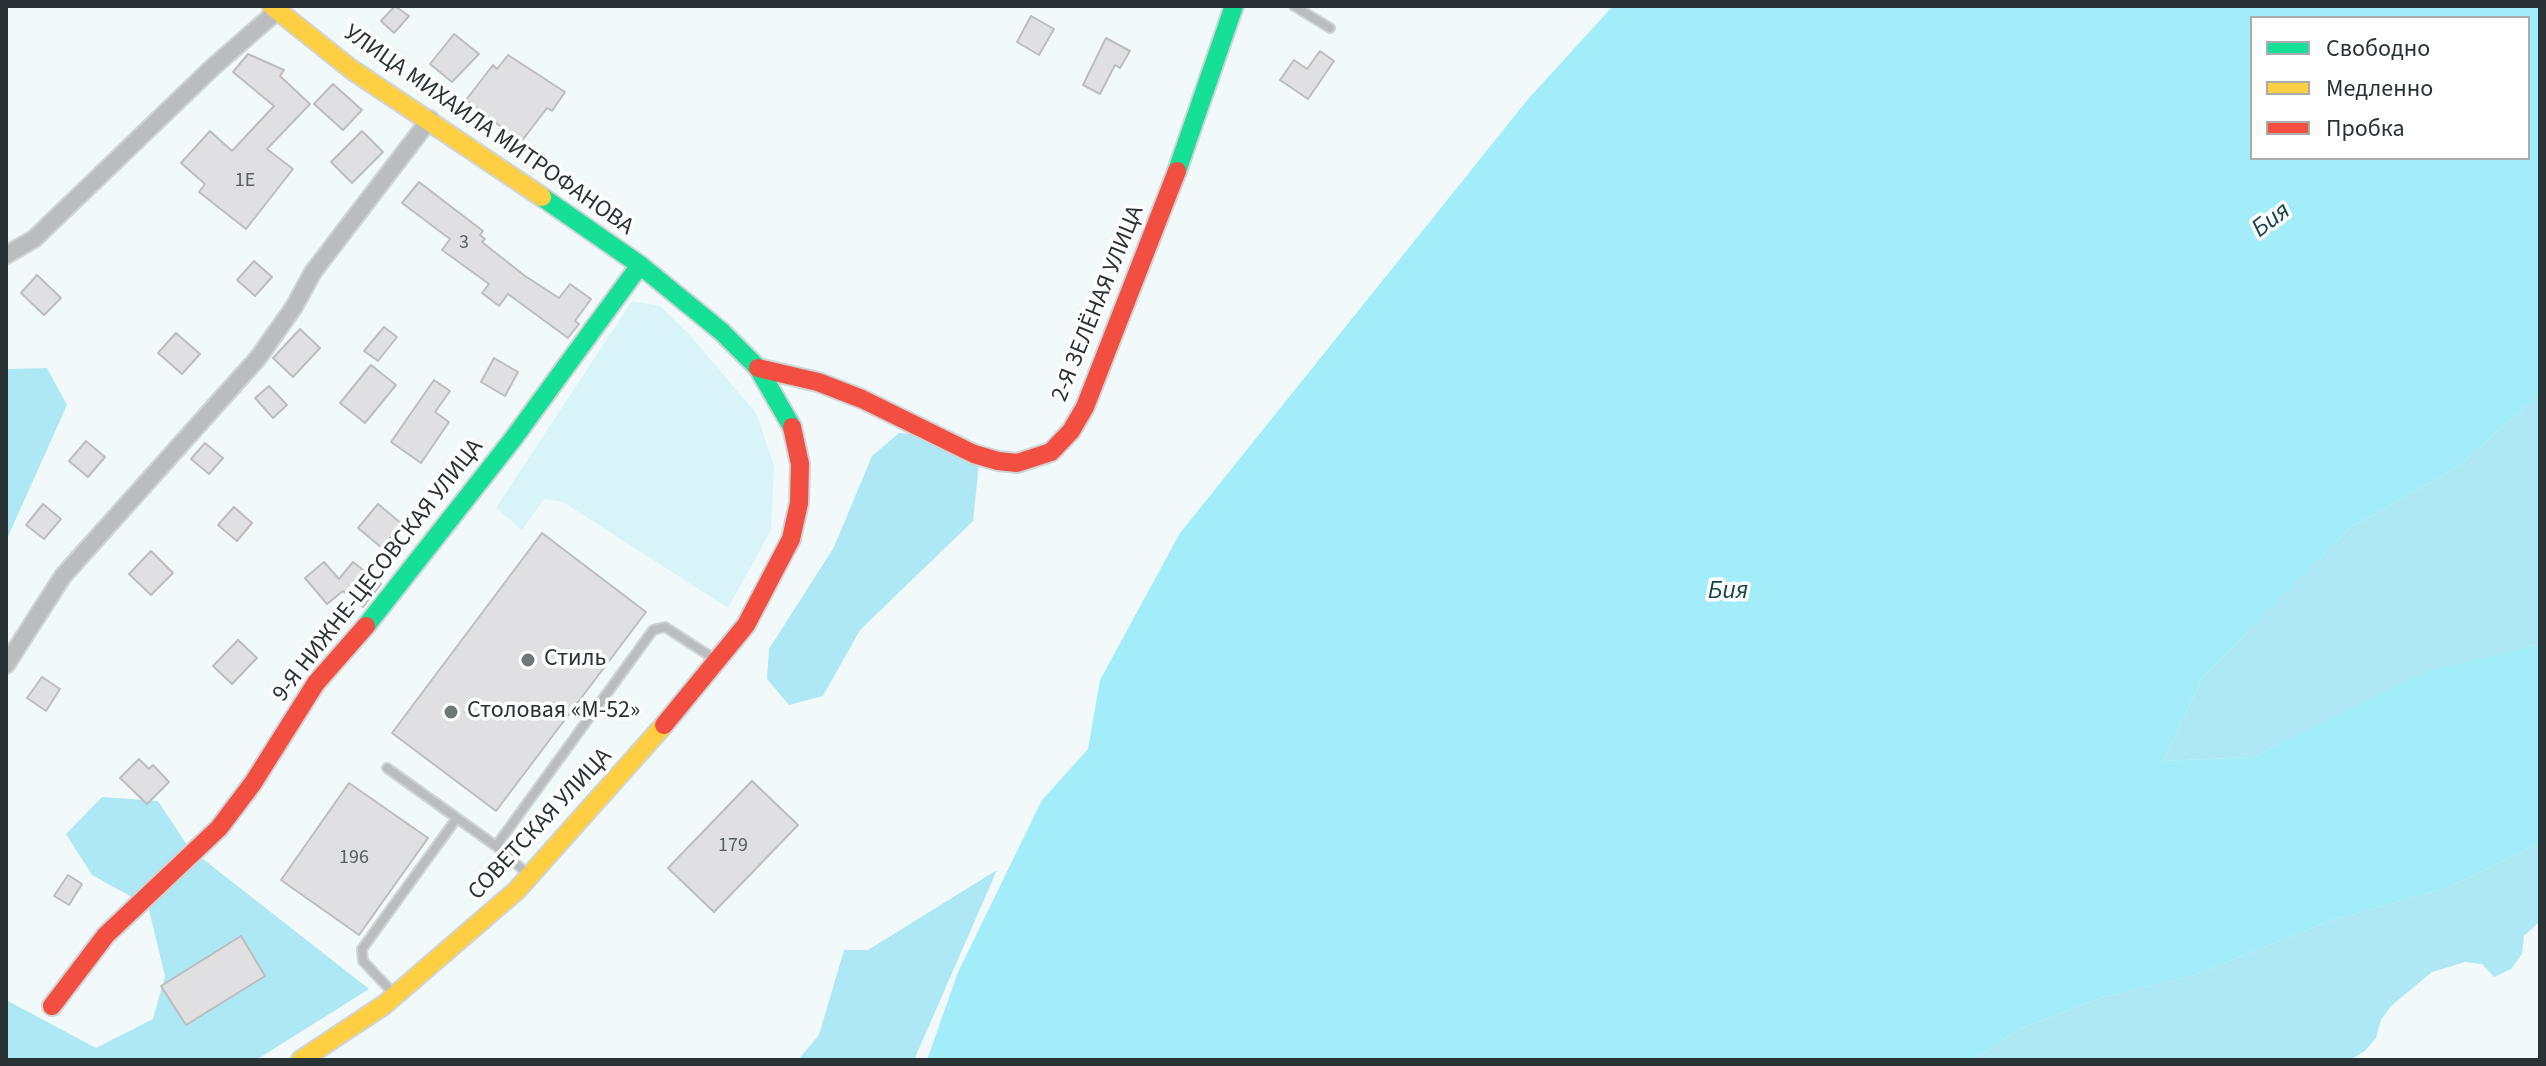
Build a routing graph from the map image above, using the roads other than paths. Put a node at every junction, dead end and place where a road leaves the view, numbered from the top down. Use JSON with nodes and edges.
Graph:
{"nodes":[{"id":1,"x":1234,"y":6,"type":"edge"},
{"id":2,"x":1294,"y":6,"type":"edge"},
{"id":3,"x":274,"y":9,"type":"edge"},
{"id":4,"x":1330,"y":28,"type":"dead end"},
{"id":5,"x":430,"y":119,"type":"junction"},
{"id":6,"x":6,"y":255,"type":"edge"},
{"id":7,"x":640,"y":265,"type":"junction"},
{"id":8,"x":758,"y":368,"type":"junction"},
{"id":9,"x":717,"y":661,"type":"junction"},
{"id":10,"x":6,"y":665,"type":"edge"},
{"id":11,"x":387,"y":768,"type":"dead end"},
{"id":12,"x":457,"y":818,"type":"junction"},
{"id":13,"x":496,"y":846,"type":"junction"},
{"id":14,"x":530,"y":875,"type":"junction"},
{"id":15,"x":395,"y":996,"type":"junction"},
{"id":16,"x":52,"y":1006,"type":"dead end"},
{"id":17,"x":301,"y":1060,"type":"edge"}],
"edges":[{"from":1,"to":8,"type":"street","name":"2-Я ЗЕЛЁНАЯ УЛИЦА"},
{"from":2,"to":4,"type":"lane"},
{"from":3,"to":5,"type":"street","name":"УЛИЦА МИХАИЛА МИТРОФАНОВА"},
{"from":3,"to":6,"type":"street"},
{"from":5,"to":7,"type":"street","name":"УЛИЦА МИХАИЛА МИТРОФАНОВА"},
{"from":5,"to":10,"type":"street"},
{"from":7,"to":8,"type":"street","name":"СОВЕТСКАЯ УЛИЦА"},
{"from":7,"to":16,"type":"street","name":"9-Я НИЖНЕ-ЦЕСОВСКАЯ УЛИЦА"},
{"from":8,"to":9,"type":"street","name":"СОВЕТСКАЯ УЛИЦА"},
{"from":9,"to":13,"type":"lane"},
{"from":9,"to":14,"type":"street","name":"СОВЕТСКАЯ УЛИЦА"},
{"from":11,"to":12,"type":"lane"},
{"from":12,"to":13,"type":"lane"},
{"from":12,"to":15,"type":"lane"},
{"from":13,"to":14,"type":"lane"},
{"from":14,"to":15,"type":"street","name":"СОВЕТСКАЯ УЛИЦА"},
{"from":15,"to":17,"type":"street","name":"СОВЕТСКАЯ УЛИЦА"}]}
